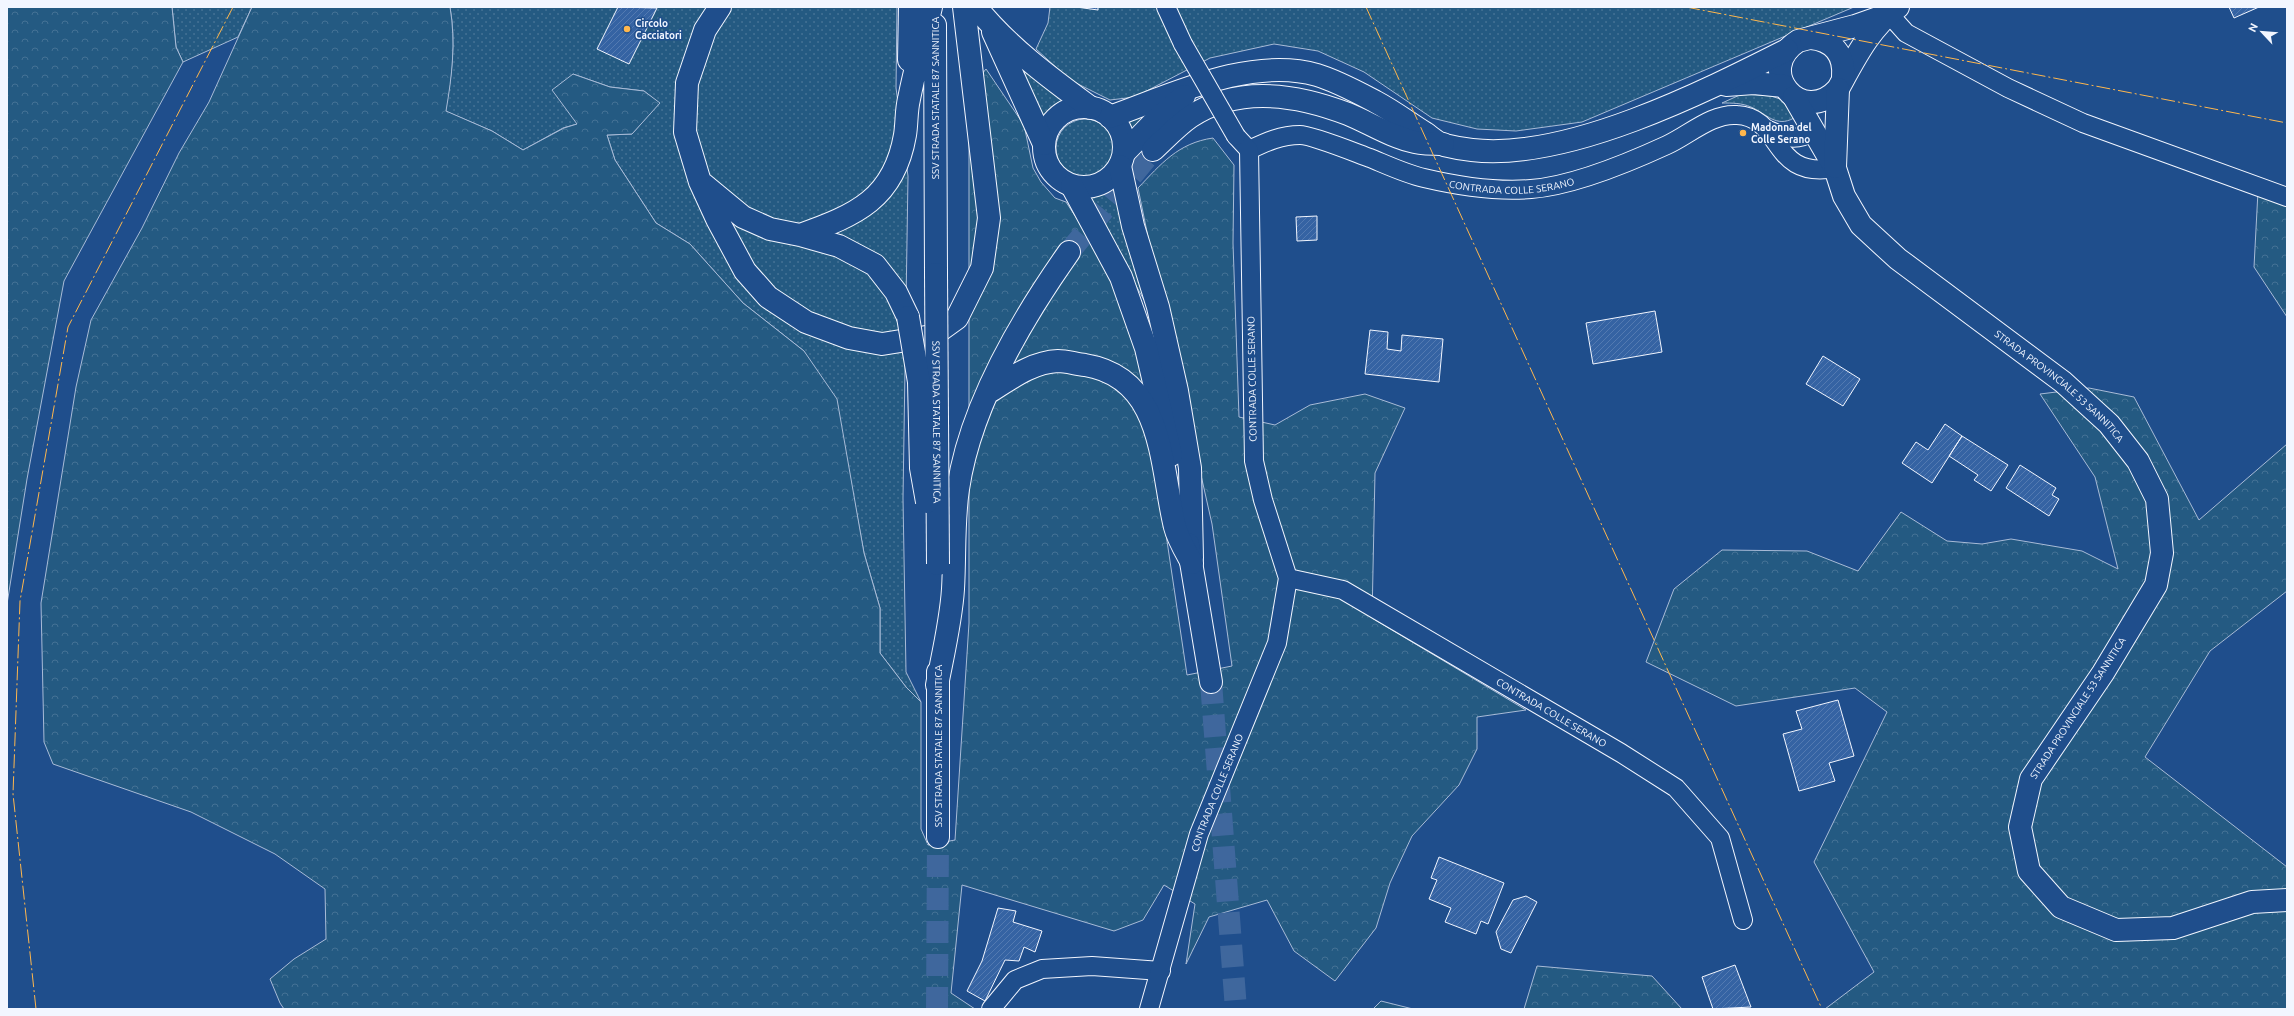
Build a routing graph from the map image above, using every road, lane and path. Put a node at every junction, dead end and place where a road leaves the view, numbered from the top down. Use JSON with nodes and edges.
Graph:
{"nodes":[{"id":1,"x":720,"y":7,"type":"edge"},
{"id":2,"x":910,"y":7,"type":"edge"},
{"id":3,"x":931,"y":7,"type":"edge"},
{"id":4,"x":935,"y":7,"type":"edge"},
{"id":5,"x":964,"y":7,"type":"edge"},
{"id":6,"x":1166,"y":7,"type":"edge"},
{"id":7,"x":1893,"y":10,"type":"edge"},
{"id":8,"x":982,"y":15,"type":"edge"},
{"id":9,"x":1811,"y":38,"type":"junction"},
{"id":10,"x":1787,"y":50,"type":"junction"},
{"id":11,"x":1840,"y":83,"type":"junction"},
{"id":12,"x":1714,"y":86,"type":"junction"},
{"id":13,"x":1194,"y":87,"type":"junction"},
{"id":14,"x":1789,"y":92,"type":"junction"},
{"id":15,"x":908,"y":100,"type":"junction"},
{"id":16,"x":1101,"y":112,"type":"junction"},
{"id":17,"x":1766,"y":129,"type":"junction"},
{"id":18,"x":1815,"y":131,"type":"junction"},
{"id":19,"x":1044,"y":144,"type":"junction"},
{"id":20,"x":1443,"y":144,"type":"junction"},
{"id":21,"x":1153,"y":150,"type":"tunnel mouth"},
{"id":22,"x":1249,"y":150,"type":"junction"},
{"id":23,"x":1122,"y":160,"type":"junction"},
{"id":24,"x":1835,"y":168,"type":"junction"},
{"id":25,"x":700,"y":182,"type":"junction"},
{"id":26,"x":1072,"y":186,"type":"junction"},
{"id":27,"x":2287,"y":197,"type":"edge"},
{"id":28,"x":800,"y":235,"type":"junction"},
{"id":29,"x":1069,"y":252,"type":"tunnel mouth"},
{"id":30,"x":989,"y":392,"type":"junction"},
{"id":31,"x":1192,"y":563,"type":"junction"},
{"id":32,"x":938,"y":564,"type":"junction"},
{"id":33,"x":1288,"y":578,"type":"junction"},
{"id":34,"x":1211,"y":682,"type":"tunnel mouth"},
{"id":35,"x":938,"y":685,"type":"junction"},
{"id":36,"x":938,"y":837,"type":"tunnel mouth"},
{"id":37,"x":2287,"y":900,"type":"edge"},
{"id":38,"x":1743,"y":920,"type":"dead end"},
{"id":39,"x":1161,"y":971,"type":"junction"},
{"id":40,"x":991,"y":1009,"type":"edge"},
{"id":41,"x":1150,"y":1009,"type":"edge"}],
"edges":[{"from":1,"to":25,"type":"main road"},
{"from":2,"to":15,"type":"main road"},
{"from":3,"to":15,"type":"main road"},
{"from":4,"to":32,"type":"main road","name":"SSV STRADA STATALE 87 SANNITICA","bridge":true},
{"from":5,"to":25,"type":"main road"},
{"from":6,"to":22,"type":"street","bridge":true},
{"from":7,"to":9,"type":"main road"},
{"from":7,"to":11,"type":"main road","name":"STRADA PROVINCIALE 53 SANNITICA"},
{"from":7,"to":27,"type":"street"},
{"from":8,"to":16,"type":"main road"},
{"from":8,"to":19,"type":"main road"},
{"from":9,"to":10,"type":"main road"},
{"from":9,"to":11,"type":"main road","name":"STRADA PROVINCIALE 53 SANNITICA"},
{"from":10,"to":12,"type":"main road"},
{"from":10,"to":14,"type":"main road","name":"STRADA PROVINCIALE 53 SANNITICA"},
{"from":11,"to":14,"type":"main road","name":"STRADA PROVINCIALE 53 SANNITICA"},
{"from":11,"to":24,"type":"main road","name":"STRADA PROVINCIALE 53 SANNITICA"},
{"from":12,"to":14,"type":"main road"},
{"from":12,"to":20,"type":"main road"},
{"from":13,"to":16,"type":"main road"},
{"from":13,"to":20,"type":"main road"},
{"from":13,"to":23,"type":"main road"},
{"from":14,"to":18,"type":"main road","name":"STRADA PROVINCIALE 53 SANNITICA"},
{"from":15,"to":28,"type":"main road"},
{"from":16,"to":19,"type":"main road"},
{"from":16,"to":23,"type":"main road"},
{"from":17,"to":18,"type":"street","name":"CONTRADA COLLE SERANO"},
{"from":17,"to":22,"type":"street","name":"CONTRADA COLLE SERANO"},
{"from":17,"to":24,"type":"street","name":"CONTRADA COLLE SERANO"},
{"from":18,"to":24,"type":"main road","name":"STRADA PROVINCIALE 53 SANNITICA"},
{"from":19,"to":26,"type":"main road"},
{"from":20,"to":21,"type":"main road"},
{"from":22,"to":33,"type":"street","name":"CONTRADA COLLE SERANO"},
{"from":23,"to":26,"type":"main road"},
{"from":23,"to":31,"type":"main road"},
{"from":24,"to":37,"type":"main road","name":"STRADA PROVINCIALE 53 SANNITICA"},
{"from":25,"to":28,"type":"main road"},
{"from":26,"to":31,"type":"main road"},
{"from":28,"to":32,"type":"main road","bridge":true},
{"from":29,"to":30,"type":"main road"},
{"from":30,"to":31,"type":"main road"},
{"from":30,"to":35,"type":"main road"},
{"from":31,"to":34,"type":"main road"},
{"from":32,"to":35,"type":"main road","name":"SSV STRADA STATALE 87 SANNITICA"},
{"from":33,"to":38,"type":"street","name":"CONTRADA COLLE SERANO"},
{"from":33,"to":39,"type":"street","name":"CONTRADA COLLE SERANO"},
{"from":35,"to":36,"type":"main road","name":"SSV STRADA STATALE 87 SANNITICA"},
{"from":39,"to":40,"type":"street"},
{"from":39,"to":41,"type":"street","name":"CONTRADA COLLE SERANO"}]}
